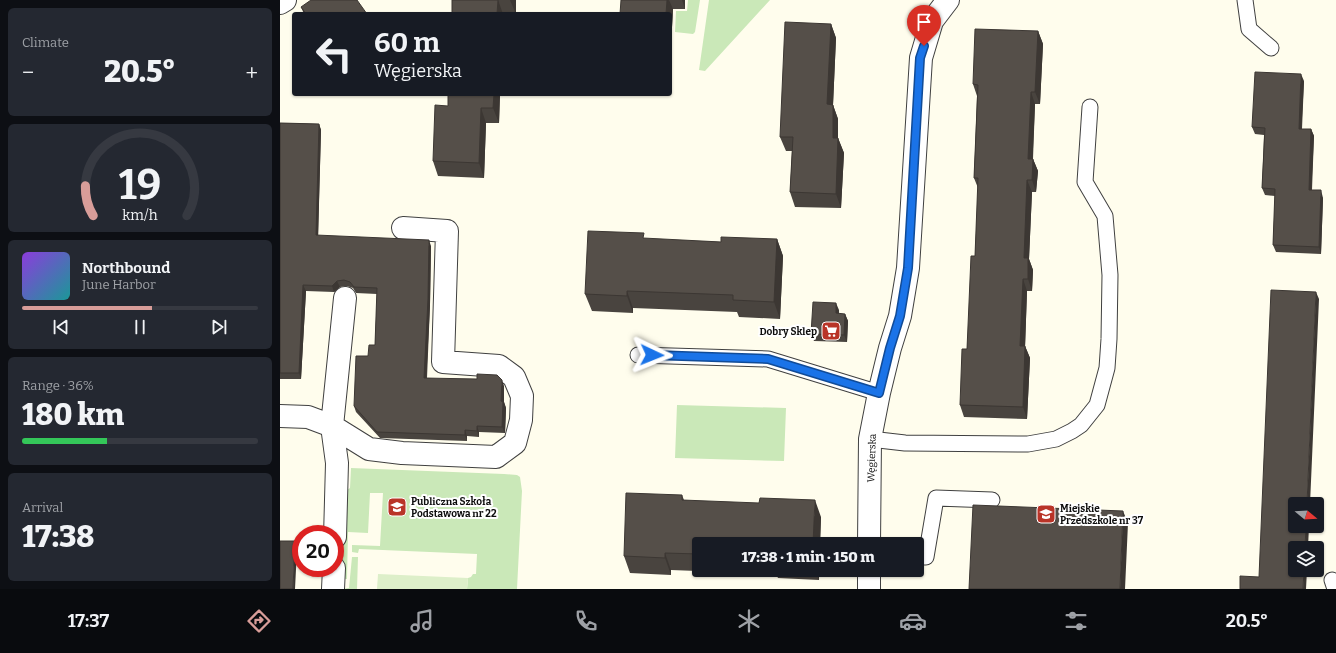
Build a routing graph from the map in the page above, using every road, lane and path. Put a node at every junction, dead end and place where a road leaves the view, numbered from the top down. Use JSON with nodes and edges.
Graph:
{"nodes":[{"id":1,"x":285,"y":0,"type":"edge"},
{"id":2,"x":948,"y":0,"type":"edge"},
{"id":3,"x":1245,"y":0,"type":"edge"},
{"id":4,"x":280,"y":3,"type":"edge"},
{"id":5,"x":1271,"y":48,"type":"dead end"},
{"id":6,"x":1090,"y":107,"type":"dead end"},
{"id":7,"x":403,"y":228,"type":"dead end"},
{"id":8,"x":345,"y":298,"type":"dead end"},
{"id":9,"x":638,"y":355,"type":"dead end"},
{"id":10,"x":879,"y":393,"type":"junction"},
{"id":11,"x":280,"y":416,"type":"edge"},
{"id":12,"x":332,"y":426,"type":"junction"},
{"id":13,"x":870,"y":439,"type":"junction"},
{"id":14,"x":992,"y":500,"type":"dead end"},
{"id":15,"x":335,"y":525,"type":"edge"},
{"id":16,"x":870,"y":537,"type":"edge"},
{"id":17,"x":924,"y":558,"type":"edge"},
{"id":18,"x":334,"y":577,"type":"edge"},
{"id":19,"x":869,"y":577,"type":"edge"},
{"id":20,"x":333,"y":589,"type":"edge"},
{"id":21,"x":869,"y":589,"type":"edge"}],
"edges":[{"from":1,"to":4,"type":"street"},
{"from":2,"to":10,"type":"street","name":"Węgierska"},
{"from":3,"to":5,"type":"lane"},
{"from":6,"to":13,"type":"lane"},
{"from":7,"to":12,"type":"street"},
{"from":8,"to":12,"type":"street"},
{"from":9,"to":10,"type":"lane"},
{"from":10,"to":13,"type":"street","name":"Węgierska"},
{"from":11,"to":12,"type":"street"},
{"from":12,"to":15,"type":"street"},
{"from":13,"to":16,"type":"street","name":"Węgierska"},
{"from":14,"to":17,"type":"lane"},
{"from":18,"to":20,"type":"street"},
{"from":19,"to":21,"type":"street"}]}
